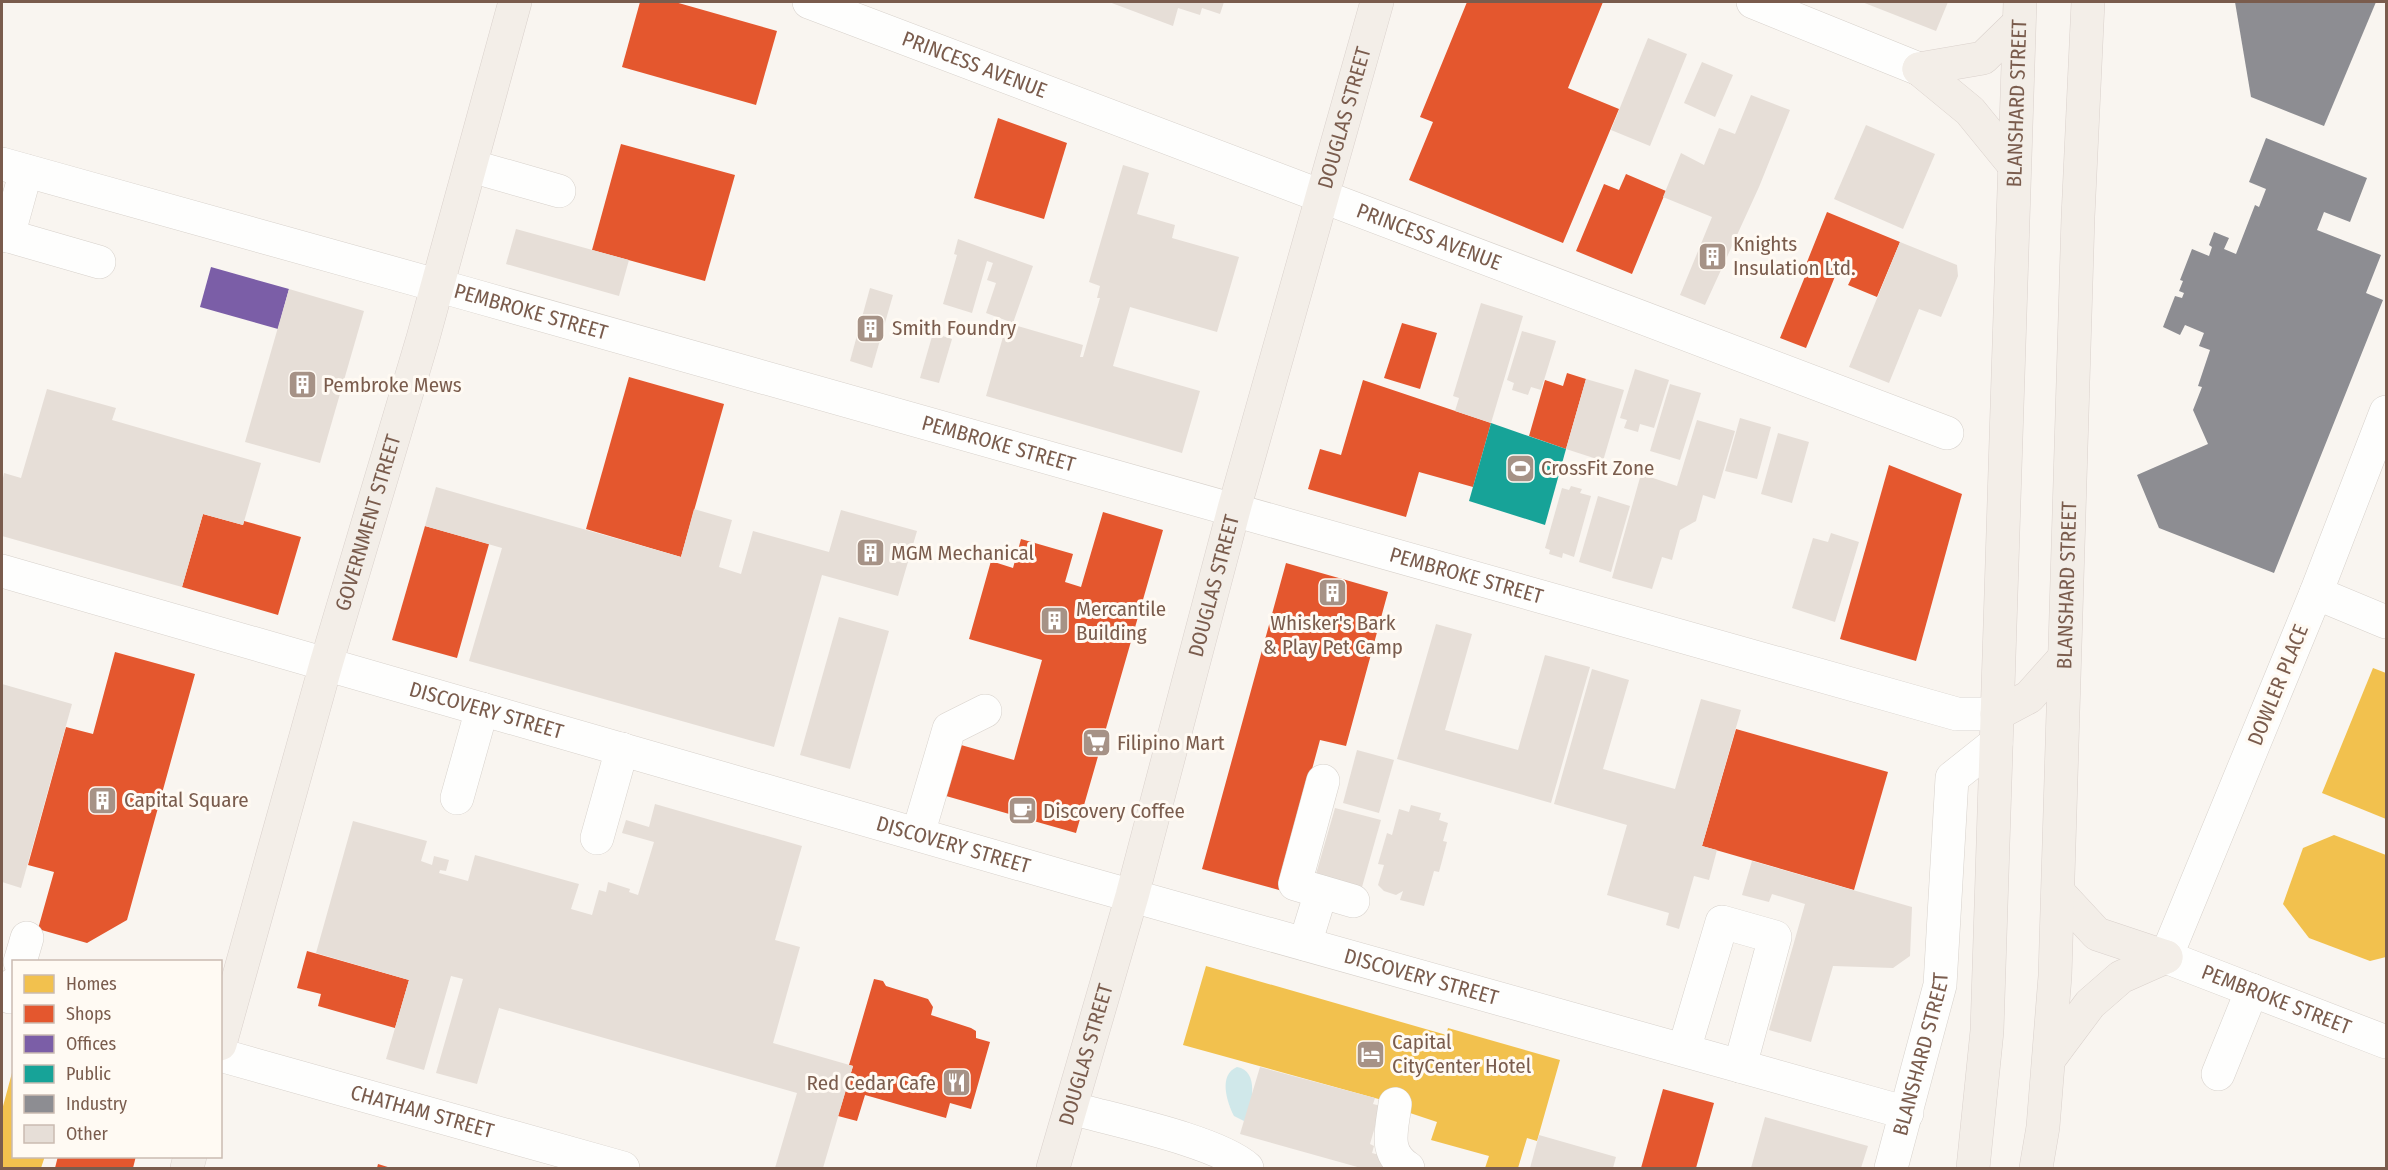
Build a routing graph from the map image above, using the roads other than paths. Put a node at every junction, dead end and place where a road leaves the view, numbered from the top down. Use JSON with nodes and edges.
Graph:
{"nodes":[{"id":1,"x":515,"y":2,"type":"edge"},
{"id":2,"x":809,"y":2,"type":"edge"},
{"id":3,"x":1377,"y":2,"type":"edge"},
{"id":4,"x":1753,"y":2,"type":"edge"},
{"id":5,"x":2088,"y":2,"type":"edge"},
{"id":6,"x":2019,"y":13,"type":"edge"},
{"id":7,"x":1919,"y":69,"type":"junction"},
{"id":8,"x":2014,"y":165,"type":"junction"},
{"id":9,"x":471,"y":166,"type":"junction"},
{"id":10,"x":14,"y":168,"type":"edge"},
{"id":11,"x":559,"y":191,"type":"dead end"},
{"id":12,"x":1324,"y":195,"type":"junction"},
{"id":13,"x":5,"y":235,"type":"edge"},
{"id":14,"x":99,"y":262,"type":"dead end"},
{"id":15,"x":437,"y":285,"type":"junction"},
{"id":16,"x":2386,"y":412,"type":"edge"},
{"id":17,"x":1947,"y":433,"type":"dead end"},
{"id":18,"x":1234,"y":509,"type":"junction"},
{"id":19,"x":2,"y":571,"type":"edge"},
{"id":20,"x":2316,"y":593,"type":"junction"},
{"id":21,"x":2386,"y":622,"type":"edge"},
{"id":22,"x":2064,"y":658,"type":"junction"},
{"id":23,"x":326,"y":664,"type":"junction"},
{"id":24,"x":482,"y":709,"type":"junction"},
{"id":25,"x":985,"y":711,"type":"dead end"},
{"id":26,"x":1996,"y":729,"type":"junction"},
{"id":27,"x":622,"y":750,"type":"junction"},
{"id":28,"x":1323,"y":781,"type":"dead end"},
{"id":29,"x":457,"y":798,"type":"dead end"},
{"id":30,"x":918,"y":834,"type":"junction"},
{"id":31,"x":597,"y":838,"type":"dead end"},
{"id":32,"x":1321,"y":891,"type":"junction"},
{"id":33,"x":2058,"y":892,"type":"junction"},
{"id":34,"x":1132,"y":896,"type":"junction"},
{"id":35,"x":1353,"y":901,"type":"dead end"},
{"id":36,"x":1305,"y":944,"type":"junction"},
{"id":37,"x":2166,"y":957,"type":"junction"},
{"id":38,"x":2252,"y":990,"type":"junction"},
{"id":39,"x":222,"y":1037,"type":"edge"},
{"id":40,"x":2386,"y":1042,"type":"edge"},
{"id":41,"x":1684,"y":1050,"type":"junction"},
{"id":42,"x":222,"y":1056,"type":"edge"},
{"id":43,"x":2049,"y":1059,"type":"junction"},
{"id":44,"x":1740,"y":1066,"type":"junction"},
{"id":45,"x":2218,"y":1074,"type":"dead end"},
{"id":46,"x":1395,"y":1104,"type":"dead end"},
{"id":47,"x":1071,"y":1108,"type":"junction"},
{"id":48,"x":1907,"y":1113,"type":"junction"},
{"id":49,"x":622,"y":1168,"type":"edge"},
{"id":50,"x":1053,"y":1168,"type":"edge"},
{"id":51,"x":1247,"y":1168,"type":"edge"},
{"id":52,"x":1407,"y":1168,"type":"edge"},
{"id":53,"x":1891,"y":1168,"type":"edge"},
{"id":54,"x":1973,"y":1168,"type":"edge"},
{"id":55,"x":2036,"y":1168,"type":"edge"}],
"edges":[{"from":1,"to":9,"type":"main road","name":"GOVERNMENT STREET"},
{"from":2,"to":12,"type":"street","name":"PRINCESS AVENUE"},
{"from":3,"to":12,"type":"main road","name":"DOUGLAS STREET"},
{"from":4,"to":7,"type":"street"},
{"from":5,"to":22,"type":"main road","name":"BLANSHARD STREET"},
{"from":6,"to":7,"type":"main road"},
{"from":6,"to":8,"type":"main road","name":"BLANSHARD STREET"},
{"from":7,"to":8,"type":"main road"},
{"from":8,"to":26,"type":"main road","name":"BLANSHARD STREET"},
{"from":9,"to":11,"type":"street"},
{"from":9,"to":15,"type":"main road","name":"GOVERNMENT STREET"},
{"from":10,"to":13,"type":"street"},
{"from":10,"to":15,"type":"street","name":"PEMBROKE STREET"},
{"from":12,"to":17,"type":"street","name":"PRINCESS AVENUE"},
{"from":12,"to":18,"type":"main road","name":"DOUGLAS STREET"},
{"from":13,"to":14,"type":"street"},
{"from":15,"to":18,"type":"street","name":"PEMBROKE STREET"},
{"from":15,"to":23,"type":"main road","name":"GOVERNMENT STREET"},
{"from":16,"to":20,"type":"street","name":"DOWLER PLACE"},
{"from":18,"to":26,"type":"street","name":"PEMBROKE STREET"},
{"from":18,"to":34,"type":"main road","name":"DOUGLAS STREET"},
{"from":19,"to":23,"type":"street","name":"DISCOVERY STREET"},
{"from":20,"to":21,"type":"street"},
{"from":20,"to":37,"type":"street","name":"DOWLER PLACE"},
{"from":22,"to":26,"type":"main road"},
{"from":22,"to":33,"type":"main road","name":"BLANSHARD STREET"},
{"from":23,"to":24,"type":"street","name":"DISCOVERY STREET"},
{"from":23,"to":39,"type":"main road","name":"GOVERNMENT STREET"},
{"from":24,"to":27,"type":"street","name":"DISCOVERY STREET"},
{"from":24,"to":29,"type":"street"},
{"from":25,"to":30,"type":"street"},
{"from":26,"to":48,"type":"street","name":"BLANSHARD STREET"},
{"from":26,"to":54,"type":"main road","name":"BLANSHARD STREET"},
{"from":27,"to":30,"type":"street","name":"DISCOVERY STREET"},
{"from":27,"to":31,"type":"street"},
{"from":28,"to":32,"type":"street"},
{"from":30,"to":34,"type":"street","name":"DISCOVERY STREET"},
{"from":32,"to":35,"type":"street"},
{"from":32,"to":36,"type":"street"},
{"from":33,"to":37,"type":"main road"},
{"from":33,"to":43,"type":"main road","name":"BLANSHARD STREET"},
{"from":34,"to":36,"type":"street","name":"DISCOVERY STREET"},
{"from":34,"to":47,"type":"main road","name":"DOUGLAS STREET"},
{"from":36,"to":41,"type":"street","name":"DISCOVERY STREET"},
{"from":37,"to":38,"type":"street","name":"PEMBROKE STREET"},
{"from":37,"to":43,"type":"main road"},
{"from":38,"to":40,"type":"street","name":"PEMBROKE STREET"},
{"from":38,"to":45,"type":"street"},
{"from":41,"to":44,"type":"street","name":"DISCOVERY STREET"},
{"from":41,"to":44,"type":"street"},
{"from":42,"to":49,"type":"street","name":"CHATHAM STREET"},
{"from":43,"to":55,"type":"main road","name":"BLANSHARD STREET"},
{"from":44,"to":48,"type":"street","name":"DISCOVERY STREET"},
{"from":46,"to":52,"type":"street"},
{"from":47,"to":50,"type":"main road","name":"DOUGLAS STREET"},
{"from":47,"to":51,"type":"street"},
{"from":48,"to":53,"type":"street","name":"BLANSHARD STREET"}]}
